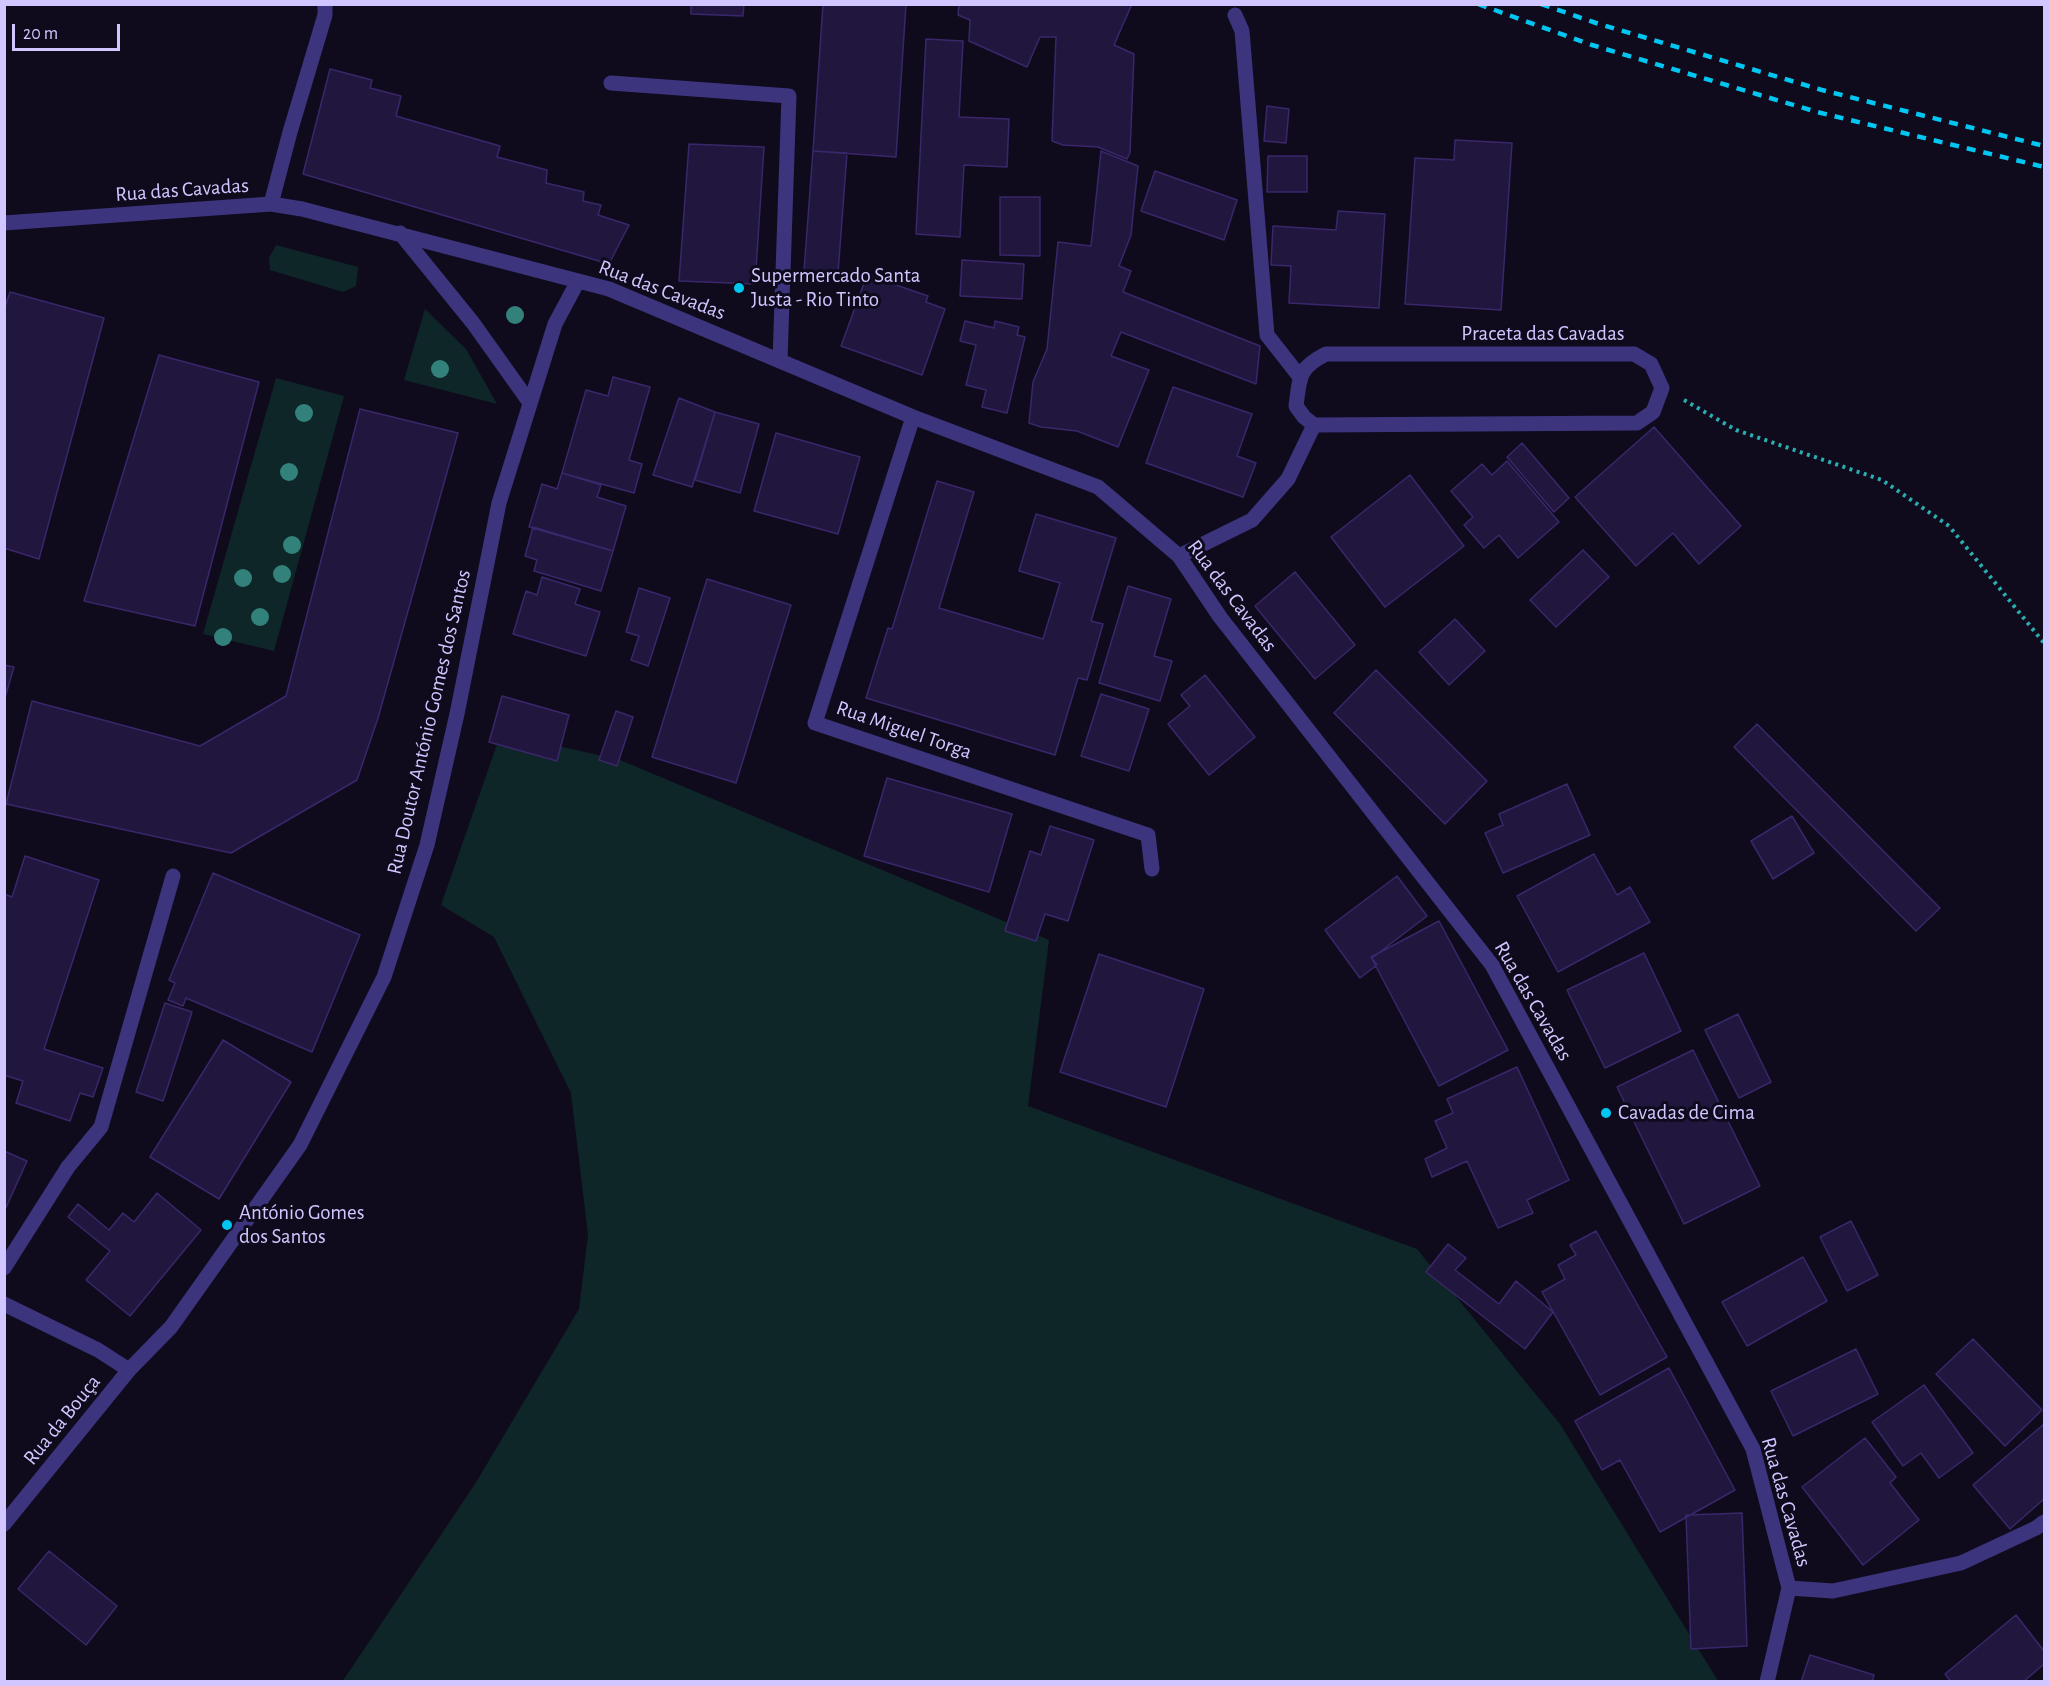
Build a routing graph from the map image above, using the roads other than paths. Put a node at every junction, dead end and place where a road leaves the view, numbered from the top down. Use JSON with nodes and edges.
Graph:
{"nodes":[{"id":1,"x":325,"y":4,"type":"edge"},
{"id":2,"x":1236,"y":15,"type":"dead end"},
{"id":3,"x":611,"y":83,"type":"dead end"},
{"id":4,"x":271,"y":204,"type":"junction"},
{"id":5,"x":4,"y":224,"type":"edge"},
{"id":6,"x":400,"y":233,"type":"junction"},
{"id":7,"x":578,"y":281,"type":"junction"},
{"id":8,"x":780,"y":360,"type":"junction"},
{"id":9,"x":1300,"y":377,"type":"junction"},
{"id":10,"x":530,"y":403,"type":"junction"},
{"id":11,"x":913,"y":417,"type":"junction"},
{"id":12,"x":1314,"y":424,"type":"junction"},
{"id":13,"x":1179,"y":556,"type":"junction"},
{"id":14,"x":1152,"y":869,"type":"dead end"},
{"id":15,"x":173,"y":876,"type":"dead end"},
{"id":16,"x":4,"y":1268,"type":"edge"},
{"id":17,"x":4,"y":1304,"type":"edge"},
{"id":18,"x":129,"y":1370,"type":"junction"},
{"id":19,"x":2044,"y":1522,"type":"edge"},
{"id":20,"x":4,"y":1524,"type":"edge"},
{"id":21,"x":1789,"y":1588,"type":"junction"},
{"id":22,"x":1767,"y":1682,"type":"edge"}],
"edges":[{"from":1,"to":4,"type":"street"},
{"from":2,"to":9,"type":"street"},
{"from":3,"to":8,"type":"street"},
{"from":4,"to":5,"type":"street","name":"Rua das Cavadas"},
{"from":4,"to":6,"type":"street","name":"Rua das Cavadas"},
{"from":6,"to":7,"type":"street","name":"Rua das Cavadas"},
{"from":6,"to":10,"type":"street"},
{"from":7,"to":8,"type":"street","name":"Rua das Cavadas"},
{"from":7,"to":10,"type":"street","name":"Rua Doutor António Gomes dos Santos"},
{"from":8,"to":11,"type":"street","name":"Rua das Cavadas"},
{"from":9,"to":12,"type":"street"},
{"from":9,"to":12,"type":"street","name":"Praceta das Cavadas"},
{"from":10,"to":18,"type":"street","name":"Rua Doutor António Gomes dos Santos"},
{"from":11,"to":13,"type":"street","name":"Rua das Cavadas"},
{"from":11,"to":14,"type":"street","name":"Rua Miguel Torga"},
{"from":12,"to":13,"type":"street"},
{"from":13,"to":21,"type":"street","name":"Rua das Cavadas"},
{"from":15,"to":16,"type":"street"},
{"from":17,"to":18,"type":"street"},
{"from":18,"to":20,"type":"street","name":"Rua da Bouça"},
{"from":19,"to":21,"type":"street"},
{"from":21,"to":22,"type":"street","name":"Rua das Cavadas"}]}
